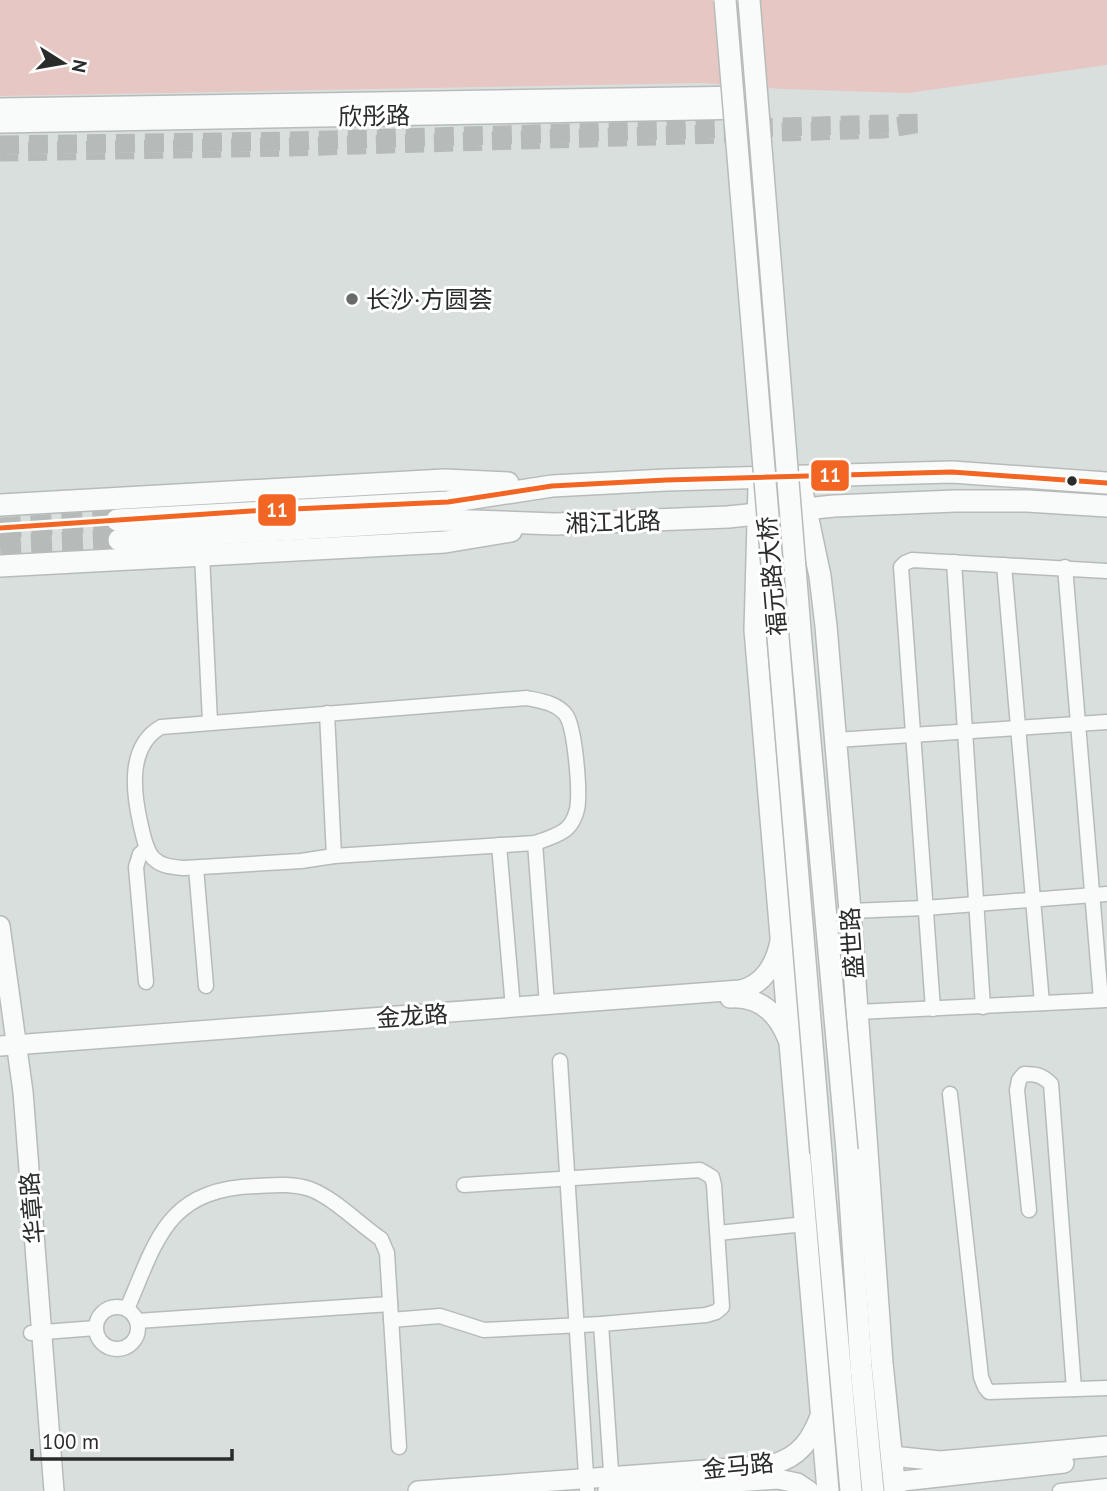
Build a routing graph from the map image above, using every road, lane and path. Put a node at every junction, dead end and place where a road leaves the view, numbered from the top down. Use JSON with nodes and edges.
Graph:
{"nodes":[{"id":1,"x":724,"y":0,"type":"edge"},
{"id":2,"x":749,"y":0,"type":"edge"},
{"id":3,"x":745,"y":102,"type":"junction"},
{"id":4,"x":0,"y":108,"type":"edge"},
{"id":5,"x":0,"y":123,"type":"edge"},
{"id":6,"x":751,"y":186,"type":"dead end"},
{"id":7,"x":799,"y":477,"type":"junction"},
{"id":8,"x":759,"y":478,"type":"junction"},
{"id":9,"x":1107,"y":483,"type":"edge"},
{"id":10,"x":552,"y":486,"type":"junction"},
{"id":11,"x":0,"y":505,"type":"edge"},
{"id":12,"x":1107,"y":506,"type":"edge"},
{"id":13,"x":807,"y":509,"type":"junction"},
{"id":14,"x":757,"y":514,"type":"junction"},
{"id":15,"x":555,"y":524,"type":"junction"},
{"id":16,"x":202,"y":555,"type":"junction"},
{"id":17,"x":954,"y":562,"type":"junction"},
{"id":18,"x":1004,"y":565,"type":"junction"},
{"id":19,"x":0,"y":566,"type":"edge"},
{"id":20,"x":1065,"y":567,"type":"junction"},
{"id":21,"x":1107,"y":571,"type":"edge"},
{"id":22,"x":327,"y":713,"type":"junction"},
{"id":23,"x":210,"y":722,"type":"junction"},
{"id":24,"x":1107,"y":722,"type":"edge"},
{"id":25,"x":1078,"y":724,"type":"junction"},
{"id":26,"x":1018,"y":729,"type":"junction"},
{"id":27,"x":965,"y":733,"type":"junction"},
{"id":28,"x":912,"y":737,"type":"junction"},
{"id":29,"x":836,"y":740,"type":"junction"},
{"id":30,"x":535,"y":843,"type":"junction"},
{"id":31,"x":499,"y":845,"type":"junction"},
{"id":32,"x":147,"y":848,"type":"junction"},
{"id":33,"x":334,"y":856,"type":"junction"},
{"id":34,"x":196,"y":868,"type":"junction"},
{"id":35,"x":1100,"y":895,"type":"edge"},
{"id":36,"x":1033,"y":900,"type":"junction"},
{"id":37,"x":976,"y":904,"type":"junction"},
{"id":38,"x":925,"y":908,"type":"junction"},
{"id":39,"x":850,"y":911,"type":"junction"},
{"id":40,"x":0,"y":926,"type":"edge"},
{"id":41,"x":780,"y":926,"type":"junction"},
{"id":42,"x":146,"y":982,"type":"dead end"},
{"id":43,"x":206,"y":986,"type":"dead end"},
{"id":44,"x":1104,"y":1000,"type":"edge"},
{"id":45,"x":1042,"y":1003,"type":"junction"},
{"id":46,"x":547,"y":1005,"type":"junction"},
{"id":47,"x":983,"y":1007,"type":"junction"},
{"id":48,"x":513,"y":1008,"type":"junction"},
{"id":49,"x":0,"y":1009,"type":"edge"},
{"id":50,"x":933,"y":1009,"type":"junction"},
{"id":51,"x":857,"y":1012,"type":"junction"},
{"id":52,"x":790,"y":1044,"type":"junction"},
{"id":53,"x":8,"y":1049,"type":"edge"},
{"id":54,"x":560,"y":1061,"type":"dead end"},
{"id":55,"x":950,"y":1094,"type":"dead end"},
{"id":56,"x":847,"y":1150,"type":"junction"},
{"id":57,"x":821,"y":1153,"type":"junction"},
{"id":58,"x":568,"y":1178,"type":"junction"},
{"id":59,"x":464,"y":1185,"type":"dead end"},
{"id":60,"x":1029,"y":1210,"type":"dead end"},
{"id":61,"x":805,"y":1224,"type":"junction"},
{"id":62,"x":718,"y":1233,"type":"junction"},
{"id":63,"x":390,"y":1304,"type":"junction"},
{"id":64,"x":127,"y":1309,"type":"junction"},
{"id":65,"x":391,"y":1320,"type":"junction"},
{"id":66,"x":137,"y":1321,"type":"junction"},
{"id":67,"x":601,"y":1324,"type":"junction"},
{"id":68,"x":577,"y":1325,"type":"junction"},
{"id":69,"x":96,"y":1328,"type":"junction"},
{"id":70,"x":36,"y":1332,"type":"junction"},
{"id":71,"x":882,"y":1363,"type":"junction"},
{"id":72,"x":819,"y":1376,"type":"junction"},
{"id":73,"x":1107,"y":1388,"type":"edge"},
{"id":74,"x":1074,"y":1389,"type":"junction"},
{"id":75,"x":822,"y":1411,"type":"junction"},
{"id":76,"x":1107,"y":1446,"type":"edge"},
{"id":77,"x":398,"y":1447,"type":"dead end"},
{"id":78,"x":892,"y":1456,"type":"junction"},
{"id":79,"x":1107,"y":1458,"type":"edge"},
{"id":80,"x":587,"y":1485,"type":"edge"},
{"id":81,"x":611,"y":1486,"type":"edge"},
{"id":82,"x":895,"y":1486,"type":"edge"},
{"id":83,"x":1101,"y":1488,"type":"edge"},
{"id":84,"x":41,"y":1491,"type":"edge"},
{"id":85,"x":54,"y":1491,"type":"edge"},
{"id":86,"x":418,"y":1491,"type":"edge"},
{"id":87,"x":809,"y":1491,"type":"edge"},
{"id":88,"x":828,"y":1491,"type":"edge"},
{"id":89,"x":851,"y":1491,"type":"edge"},
{"id":90,"x":873,"y":1491,"type":"edge"},
{"id":91,"x":1059,"y":1491,"type":"edge"}],
"edges":[{"from":1,"to":57,"type":"main road","name":"福元路大桥","bridge":true},
{"from":2,"to":56,"type":"main road","name":"福元路大桥","bridge":true},
{"from":3,"to":4,"type":"main road","name":"欣彤路"},
{"from":3,"to":5,"type":"main road","name":"欣彤路"},
{"from":3,"to":6,"type":"main road"},
{"from":7,"to":8,"type":"main road","name":"湘江北路"},
{"from":7,"to":8,"type":"main road","name":"盛世路"},
{"from":7,"to":9,"type":"main road","name":"湘江北路"},
{"from":7,"to":13,"type":"main road","name":"盛世路"},
{"from":8,"to":10,"type":"main road","name":"湘江北路"},
{"from":8,"to":14,"type":"main road","name":"盛世路"},
{"from":10,"to":11,"type":"main road"},
{"from":10,"to":15,"type":"main road","name":"湘江北路"},
{"from":12,"to":13,"type":"main road","name":"湘江北路"},
{"from":13,"to":14,"type":"main road","name":"湘江北路"},
{"from":13,"to":29,"type":"main road","name":"盛世路"},
{"from":14,"to":15,"type":"main road","name":"湘江北路"},
{"from":14,"to":41,"type":"main road","name":"盛世路"},
{"from":15,"to":16,"type":"main road"},
{"from":16,"to":19,"type":"main road"},
{"from":16,"to":23,"type":"street"},
{"from":17,"to":18,"type":"street"},
{"from":17,"to":27,"type":"street"},
{"from":17,"to":28,"type":"street"},
{"from":18,"to":20,"type":"street"},
{"from":18,"to":26,"type":"street"},
{"from":20,"to":21,"type":"street"},
{"from":20,"to":25,"type":"street"},
{"from":22,"to":23,"type":"street"},
{"from":22,"to":30,"type":"street"},
{"from":22,"to":33,"type":"street"},
{"from":23,"to":32,"type":"street"},
{"from":24,"to":25,"type":"street"},
{"from":25,"to":26,"type":"street"},
{"from":25,"to":35,"type":"street"},
{"from":26,"to":27,"type":"street"},
{"from":26,"to":36,"type":"street"},
{"from":27,"to":28,"type":"street"},
{"from":27,"to":37,"type":"street"},
{"from":28,"to":29,"type":"street"},
{"from":28,"to":38,"type":"street"},
{"from":29,"to":39,"type":"main road","name":"盛世路"},
{"from":30,"to":31,"type":"street"},
{"from":30,"to":46,"type":"street"},
{"from":31,"to":33,"type":"street"},
{"from":31,"to":48,"type":"street"},
{"from":32,"to":34,"type":"street"},
{"from":32,"to":42,"type":"street"},
{"from":33,"to":34,"type":"street"},
{"from":34,"to":43,"type":"street"},
{"from":35,"to":36,"type":"street"},
{"from":35,"to":44,"type":"street"},
{"from":36,"to":37,"type":"street"},
{"from":36,"to":45,"type":"street"},
{"from":37,"to":38,"type":"street"},
{"from":37,"to":47,"type":"street"},
{"from":38,"to":39,"type":"street"},
{"from":38,"to":50,"type":"street"},
{"from":39,"to":51,"type":"main road","name":"盛世路"},
{"from":40,"to":53,"type":"main road","name":"华章路"},
{"from":41,"to":46,"type":"main road","name":"金龙路"},
{"from":41,"to":52,"type":"main road","name":"盛世路"},
{"from":44,"to":45,"type":"street"},
{"from":45,"to":47,"type":"street"},
{"from":46,"to":48,"type":"main road","name":"金龙路"},
{"from":47,"to":50,"type":"street"},
{"from":48,"to":53,"type":"main road","name":"金龙路"},
{"from":49,"to":53,"type":"main road","name":"华章路"},
{"from":50,"to":51,"type":"street"},
{"from":51,"to":71,"type":"main road","name":"盛世路"},
{"from":52,"to":53,"type":"main road","name":"金龙路"},
{"from":52,"to":61,"type":"main road","name":"盛世路"},
{"from":53,"to":70,"type":"main road","name":"华章路"},
{"from":54,"to":58,"type":"street"},
{"from":55,"to":74,"type":"street"},
{"from":56,"to":71,"type":"main road"},
{"from":56,"to":90,"type":"main road"},
{"from":57,"to":72,"type":"main road"},
{"from":57,"to":89,"type":"main road"},
{"from":58,"to":59,"type":"street"},
{"from":58,"to":62,"type":"street"},
{"from":58,"to":68,"type":"street"},
{"from":60,"to":74,"type":"street"},
{"from":61,"to":62,"type":"street"},
{"from":61,"to":72,"type":"main road","name":"盛世路"},
{"from":62,"to":67,"type":"street"},
{"from":63,"to":64,"type":"street"},
{"from":63,"to":65,"type":"street"},
{"from":63,"to":66,"type":"street"},
{"from":64,"to":66,"type":"street"},
{"from":64,"to":69,"type":"street"},
{"from":65,"to":68,"type":"street"},
{"from":65,"to":77,"type":"street"},
{"from":66,"to":69,"type":"street"},
{"from":67,"to":68,"type":"street"},
{"from":67,"to":81,"type":"street"},
{"from":68,"to":80,"type":"street"},
{"from":69,"to":70,"type":"street"},
{"from":70,"to":84,"type":"main road","name":"华章路"},
{"from":70,"to":85,"type":"main road","name":"华章路"},
{"from":71,"to":78,"type":"main road","name":"盛世路"},
{"from":72,"to":75,"type":"main road","name":"盛世路"},
{"from":73,"to":74,"type":"street"},
{"from":75,"to":81,"type":"main road","name":"金马路"},
{"from":75,"to":88,"type":"main road","name":"盛世路"},
{"from":76,"to":78,"type":"main road"},
{"from":78,"to":82,"type":"main road","name":"盛世路"},
{"from":79,"to":82,"type":"main road"},
{"from":80,"to":81,"type":"main road","name":"金马路"},
{"from":80,"to":86,"type":"main road","name":"金马路"},
{"from":81,"to":87,"type":"main road","name":"金马路"},
{"from":83,"to":91,"type":"street"}]}
